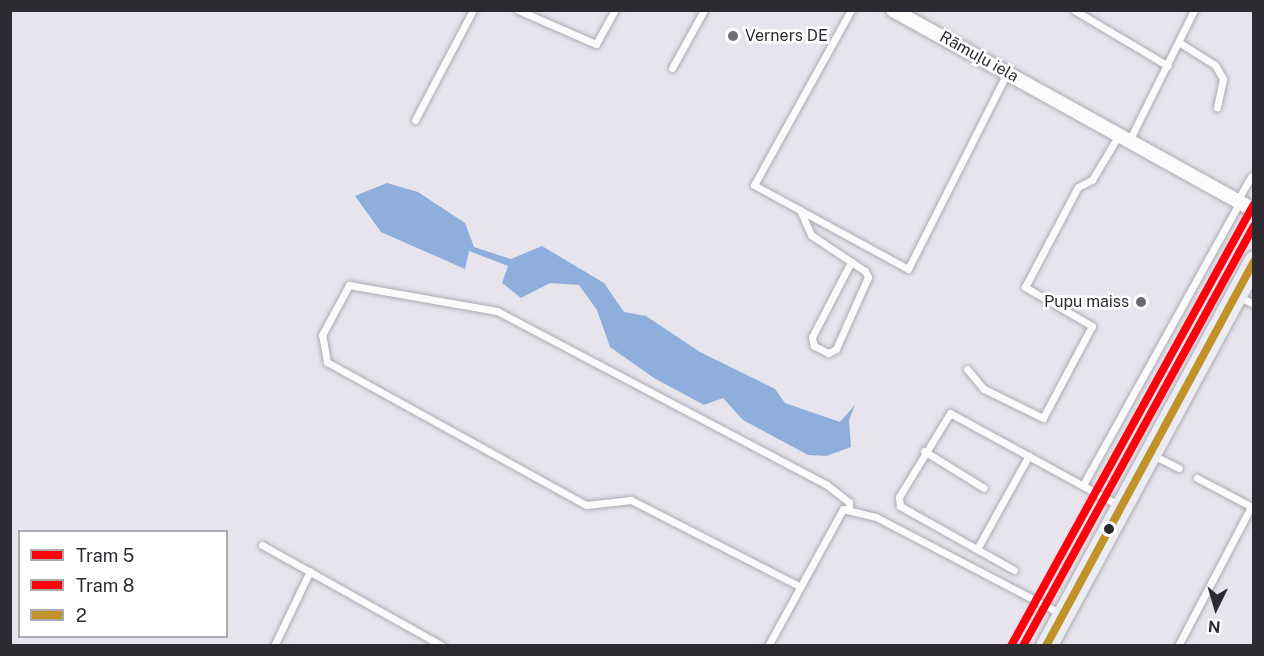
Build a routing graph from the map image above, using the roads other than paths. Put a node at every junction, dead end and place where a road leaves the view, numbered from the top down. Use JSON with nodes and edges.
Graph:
{"nodes":[{"id":1,"x":473,"y":10,"type":"edge"},
{"id":2,"x":518,"y":10,"type":"edge"},
{"id":3,"x":615,"y":10,"type":"edge"},
{"id":4,"x":704,"y":10,"type":"edge"},
{"id":5,"x":852,"y":10,"type":"edge"},
{"id":6,"x":893,"y":10,"type":"edge"},
{"id":7,"x":1074,"y":10,"type":"edge"},
{"id":8,"x":1194,"y":10,"type":"edge"},
{"id":9,"x":1180,"y":43,"type":"junction"},
{"id":10,"x":1168,"y":66,"type":"junction"},
{"id":11,"x":672,"y":68,"type":"dead end"},
{"id":12,"x":1007,"y":73,"type":"junction"},
{"id":13,"x":1217,"y":107,"type":"dead end"},
{"id":14,"x":415,"y":120,"type":"dead end"},
{"id":15,"x":1125,"y":136,"type":"junction"},
{"id":16,"x":1251,"y":177,"type":"dead end"},
{"id":17,"x":1238,"y":201,"type":"junction"},
{"id":18,"x":801,"y":210,"type":"junction"},
{"id":19,"x":1254,"y":210,"type":"edge"},
{"id":20,"x":1254,"y":261,"type":"edge"},
{"id":21,"x":851,"y":262,"type":"junction"},
{"id":22,"x":1244,"y":299,"type":"edge"},
{"id":23,"x":967,"y":369,"type":"dead end"},
{"id":24,"x":924,"y":451,"type":"junction"},
{"id":25,"x":1148,"y":453,"type":"junction"},
{"id":26,"x":1029,"y":455,"type":"junction"},
{"id":27,"x":1179,"y":468,"type":"dead end"},
{"id":28,"x":1197,"y":478,"type":"dead end"},
{"id":29,"x":1083,"y":485,"type":"junction"},
{"id":30,"x":984,"y":488,"type":"dead end"},
{"id":31,"x":1119,"y":505,"type":"junction"},
{"id":32,"x":1252,"y":508,"type":"edge"},
{"id":33,"x":849,"y":510,"type":"junction"},
{"id":34,"x":262,"y":544,"type":"dead end"},
{"id":35,"x":977,"y":549,"type":"junction"},
{"id":36,"x":1014,"y":570,"type":"dead end"},
{"id":37,"x":310,"y":571,"type":"junction"},
{"id":38,"x":799,"y":586,"type":"junction"},
{"id":39,"x":1062,"y":614,"type":"junction"},
{"id":40,"x":274,"y":645,"type":"edge"},
{"id":41,"x":443,"y":645,"type":"edge"},
{"id":42,"x":768,"y":645,"type":"edge"},
{"id":43,"x":1046,"y":645,"type":"edge"},
{"id":44,"x":1178,"y":645,"type":"edge"}],
"edges":[{"from":1,"to":14,"type":"lane"},
{"from":2,"to":3,"type":"lane"},
{"from":4,"to":11,"type":"lane"},
{"from":5,"to":18,"type":"lane"},
{"from":6,"to":12,"type":"street","name":"Rāmuļu iela"},
{"from":7,"to":10,"type":"lane"},
{"from":8,"to":9,"type":"lane"},
{"from":9,"to":10,"type":"lane"},
{"from":9,"to":13,"type":"lane"},
{"from":10,"to":15,"type":"lane"},
{"from":12,"to":15,"type":"street","name":"Rāmuļu iela"},
{"from":12,"to":18,"type":"lane"},
{"from":15,"to":17,"type":"street","name":"Rāmuļu iela"},
{"from":15,"to":23,"type":"lane"},
{"from":16,"to":17,"type":"lane"},
{"from":17,"to":19,"type":"street","name":"Rāmuļu iela"},
{"from":17,"to":29,"type":"lane"},
{"from":18,"to":21,"type":"lane"},
{"from":20,"to":22,"type":"main road"},
{"from":21,"to":21,"type":"lane"},
{"from":22,"to":25,"type":"main road"},
{"from":24,"to":26,"type":"lane"},
{"from":24,"to":30,"type":"lane"},
{"from":24,"to":35,"type":"lane"},
{"from":25,"to":27,"type":"lane"},
{"from":25,"to":31,"type":"main road"},
{"from":26,"to":29,"type":"lane"},
{"from":26,"to":35,"type":"lane"},
{"from":28,"to":32,"type":"lane"},
{"from":29,"to":31,"type":"lane"},
{"from":31,"to":39,"type":"main road"},
{"from":32,"to":44,"type":"lane"},
{"from":33,"to":38,"type":"lane"},
{"from":33,"to":38,"type":"lane"},
{"from":33,"to":39,"type":"lane"},
{"from":34,"to":37,"type":"lane"},
{"from":35,"to":36,"type":"lane"},
{"from":37,"to":40,"type":"lane"},
{"from":37,"to":41,"type":"lane"},
{"from":38,"to":42,"type":"lane"},
{"from":39,"to":43,"type":"main road"}]}
